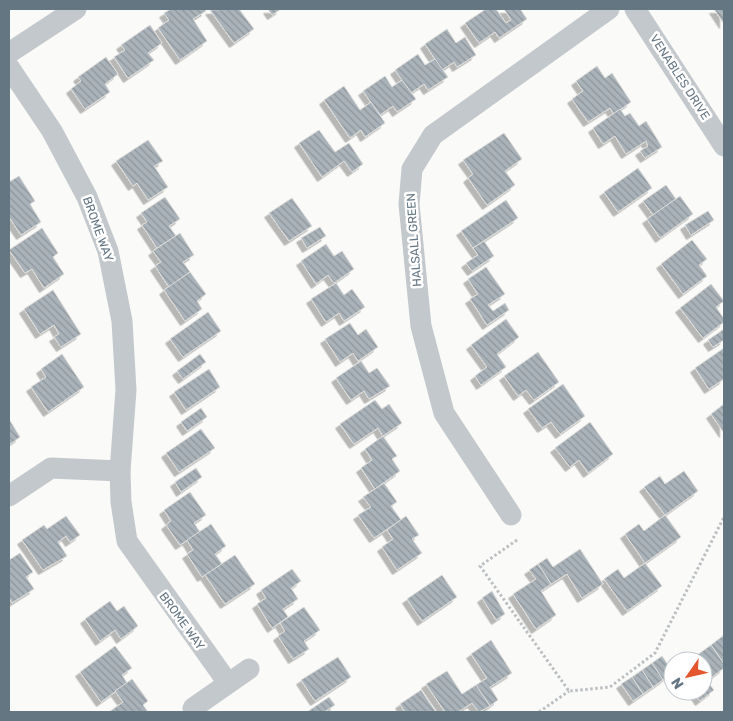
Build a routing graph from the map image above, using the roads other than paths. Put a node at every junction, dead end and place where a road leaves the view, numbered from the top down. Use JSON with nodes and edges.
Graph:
{"nodes":[{"id":1,"x":76,"y":9,"type":"edge"},
{"id":2,"x":610,"y":9,"type":"edge"},
{"id":3,"x":635,"y":9,"type":"edge"},
{"id":4,"x":9,"y":53,"type":"edge"},
{"id":5,"x":9,"y":67,"type":"edge"},
{"id":6,"x":724,"y":146,"type":"edge"},
{"id":7,"x":120,"y":471,"type":"junction"},
{"id":8,"x":9,"y":496,"type":"edge"},
{"id":9,"x":511,"y":515,"type":"road end"},
{"id":10,"x":249,"y":669,"type":"dead end"},
{"id":11,"x":228,"y":683,"type":"junction"},
{"id":12,"x":193,"y":708,"type":"dead end"}],
"edges":[{"from":1,"to":4,"type":"street"},
{"from":2,"to":9,"type":"street","name":"HALSALL GREEN"},
{"from":3,"to":6,"type":"street","name":"VENABLES DRIVE"},
{"from":5,"to":7,"type":"street","name":"BROME WAY"},
{"from":7,"to":8,"type":"street"},
{"from":7,"to":11,"type":"street","name":"BROME WAY"},
{"from":10,"to":11,"type":"street"},
{"from":11,"to":12,"type":"street"}]}
